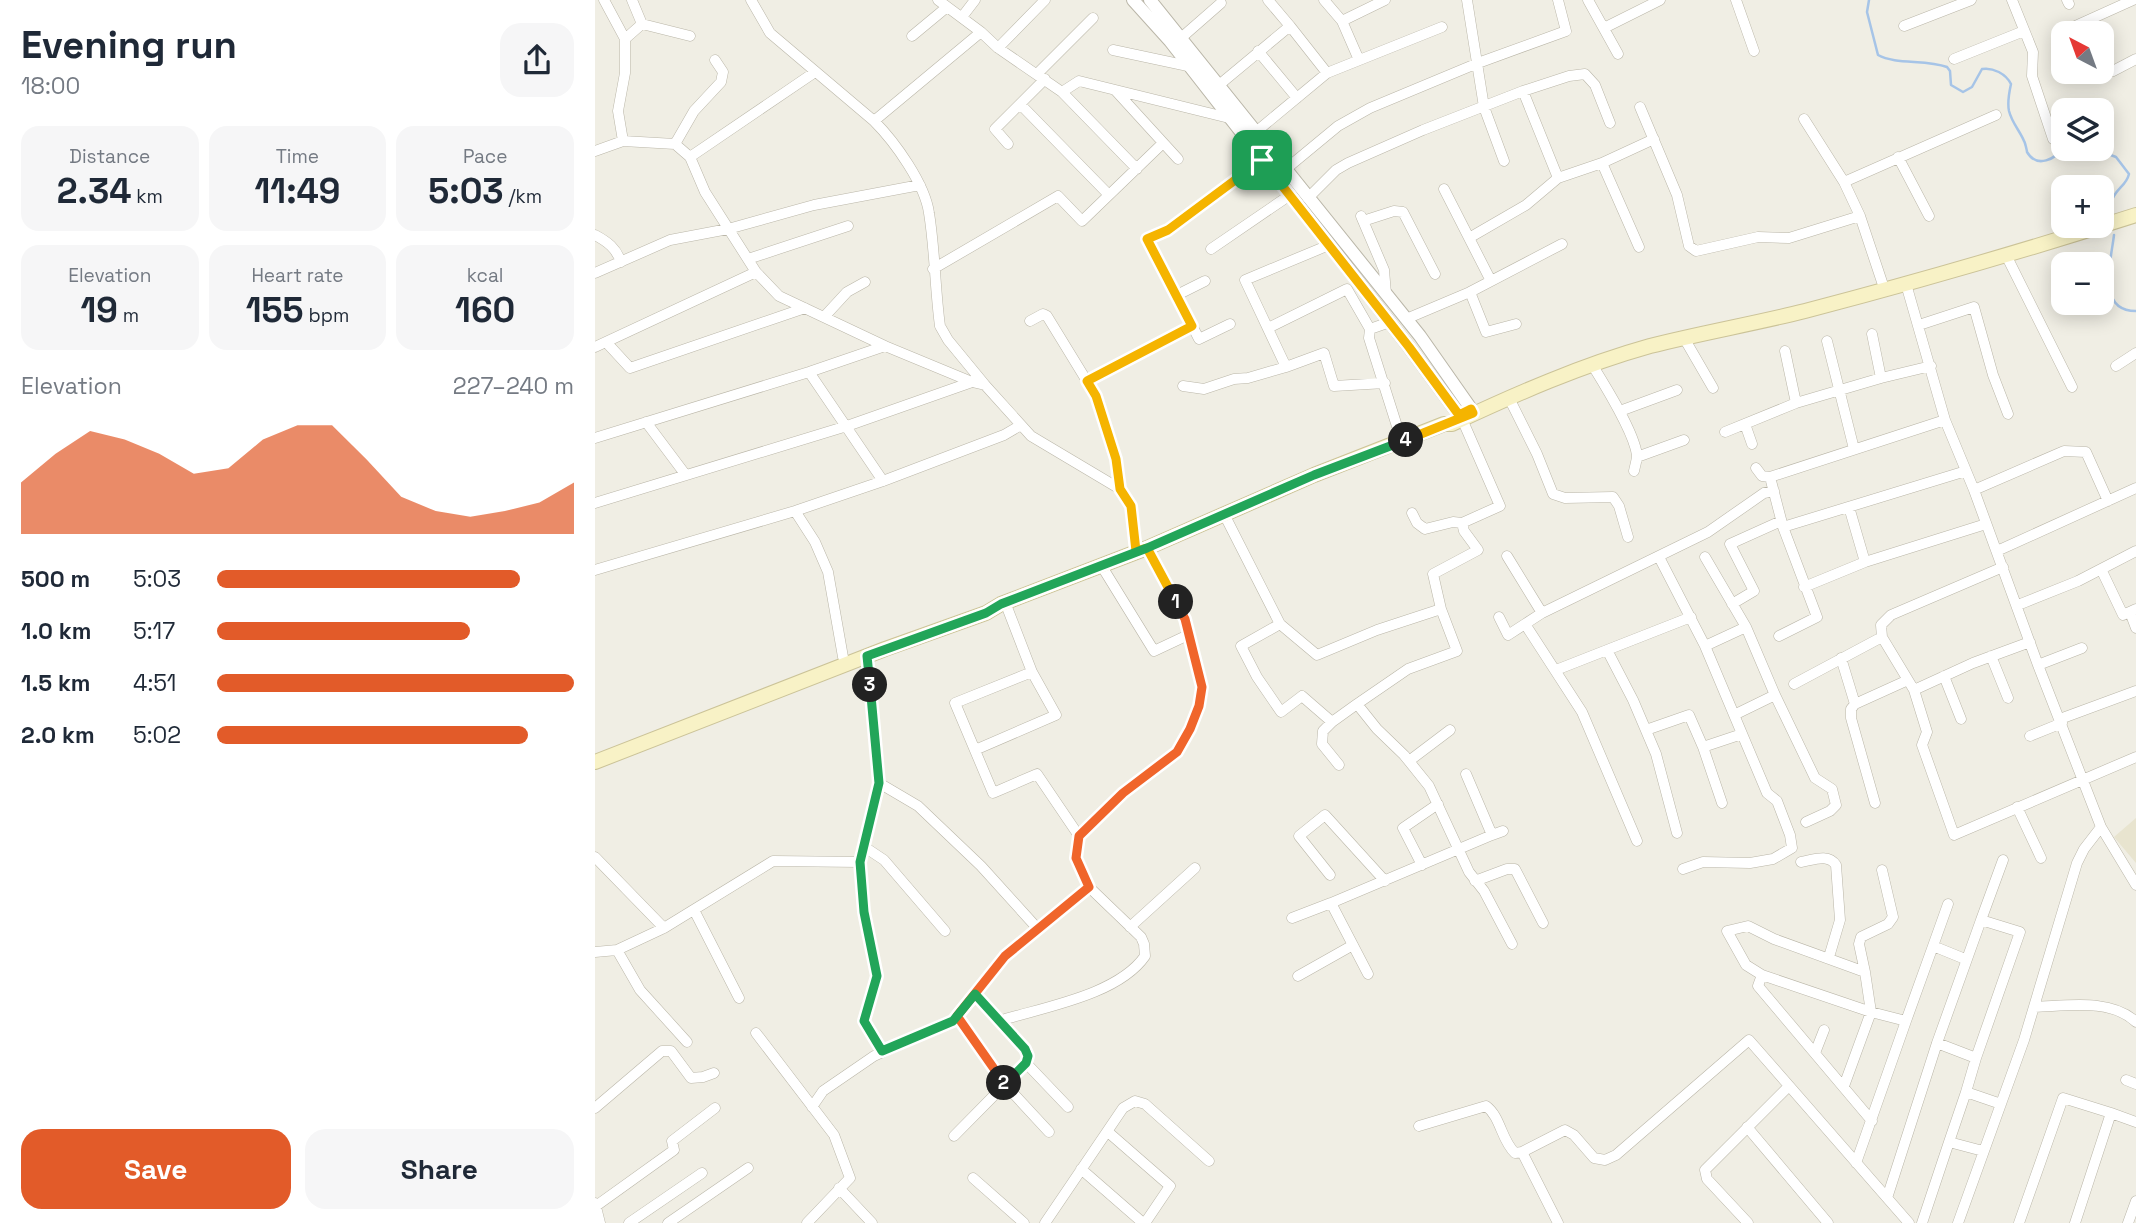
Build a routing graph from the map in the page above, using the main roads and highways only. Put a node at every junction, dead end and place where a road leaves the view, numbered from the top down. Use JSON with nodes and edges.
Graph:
{"nodes":[{"id":1,"x":2136,"y":206,"type":"edge"},
{"id":2,"x":2114,"y":213,"type":"edge"},
{"id":3,"x":2136,"y":215,"type":"edge"},
{"id":4,"x":2051,"y":233,"type":"edge"},
{"id":5,"x":1466,"y":414,"type":"junction"},
{"id":6,"x":1003,"y":603,"type":"junction"},
{"id":7,"x":802,"y":677,"type":"junction"},
{"id":8,"x":595,"y":753,"type":"edge"},
{"id":9,"x":595,"y":762,"type":"edge"}],
"edges":[{"from":1,"to":2,"type":"main road"},
{"from":3,"to":5,"type":"main road"},
{"from":4,"to":5,"type":"main road"},
{"from":5,"to":6,"type":"main road"},
{"from":6,"to":7,"type":"main road"},
{"from":6,"to":7,"type":"main road"},
{"from":7,"to":8,"type":"main road"},
{"from":7,"to":9,"type":"main road"}]}
